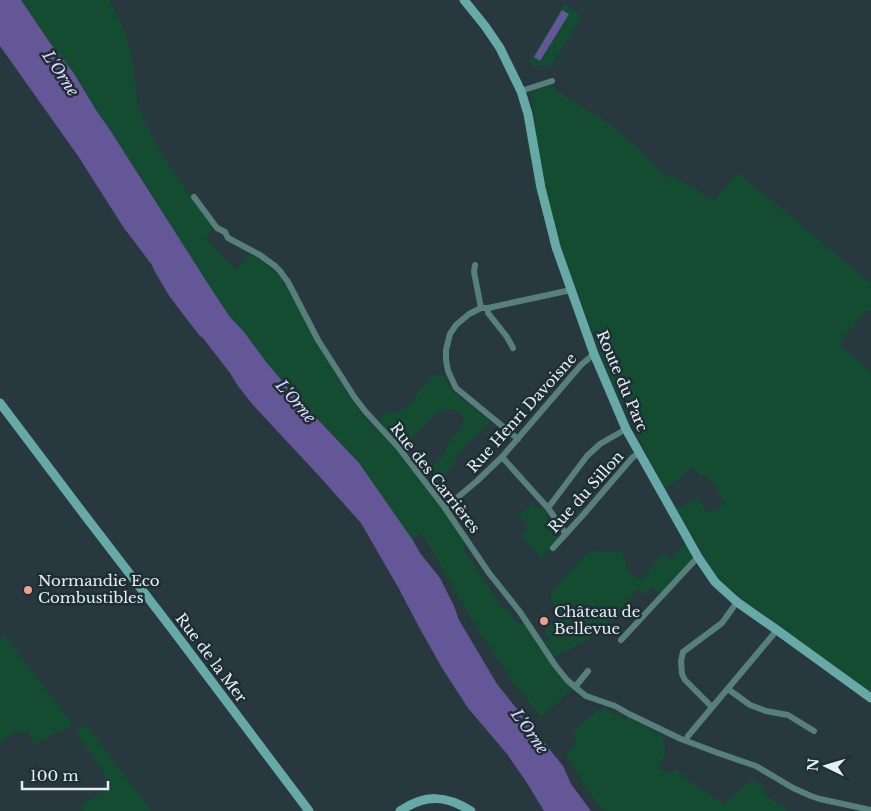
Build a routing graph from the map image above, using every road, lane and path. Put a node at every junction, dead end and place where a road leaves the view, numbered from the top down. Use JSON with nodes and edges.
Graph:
{"nodes":[{"id":1,"x":464,"y":0,"type":"edge"},
{"id":2,"x":552,"y":81,"type":"dead end"},
{"id":3,"x":521,"y":91,"type":"junction"},
{"id":4,"x":194,"y":197,"type":"dead end"},
{"id":5,"x":475,"y":265,"type":"dead end"},
{"id":6,"x":571,"y":290,"type":"junction"},
{"id":7,"x":484,"y":308,"type":"junction"},
{"id":8,"x":513,"y":348,"type":"dead end"},
{"id":9,"x":594,"y":354,"type":"junction"},
{"id":10,"x":0,"y":403,"type":"edge"},
{"id":11,"x":626,"y":429,"type":"junction"},
{"id":12,"x":518,"y":439,"type":"junction"},
{"id":13,"x":640,"y":452,"type":"junction"},
{"id":14,"x":502,"y":457,"type":"junction"},
{"id":15,"x":446,"y":508,"type":"junction"},
{"id":16,"x":548,"y":508,"type":"junction"},
{"id":17,"x":566,"y":534,"type":"junction"},
{"id":18,"x":553,"y":548,"type":"dead end"},
{"id":19,"x":698,"y":557,"type":"junction"},
{"id":20,"x":737,"y":602,"type":"junction"},
{"id":21,"x":777,"y":630,"type":"junction"},
{"id":22,"x":621,"y":640,"type":"dead end"},
{"id":23,"x":588,"y":671,"type":"dead end"},
{"id":24,"x":575,"y":687,"type":"junction"},
{"id":25,"x":728,"y":688,"type":"junction"},
{"id":26,"x":871,"y":698,"type":"edge"},
{"id":27,"x":712,"y":707,"type":"junction"},
{"id":28,"x":814,"y":731,"type":"dead end"},
{"id":29,"x":686,"y":740,"type":"junction"},
{"id":30,"x":871,"y":810,"type":"edge"},
{"id":31,"x":309,"y":811,"type":"edge"},
{"id":32,"x":400,"y":811,"type":"edge"},
{"id":33,"x":472,"y":811,"type":"edge"}],
"edges":[{"from":1,"to":3,"type":"street","name":"Route du Parc"},
{"from":2,"to":3,"type":"street"},
{"from":3,"to":6,"type":"street","name":"Route du Parc"},
{"from":4,"to":15,"type":"street","name":"Rue des Carrières"},
{"from":5,"to":7,"type":"street"},
{"from":6,"to":7,"type":"street"},
{"from":6,"to":9,"type":"street","name":"Route du Parc"},
{"from":7,"to":8,"type":"street"},
{"from":7,"to":12,"type":"street"},
{"from":9,"to":11,"type":"street","name":"Route du Parc"},
{"from":9,"to":12,"type":"street","name":"Rue Henri Davoisne"},
{"from":10,"to":31,"type":"street","name":"Rue de la Mer"},
{"from":11,"to":13,"type":"street","name":"Route du Parc"},
{"from":11,"to":16,"type":"street"},
{"from":12,"to":14,"type":"street","name":"Rue Henri Davoisne"},
{"from":13,"to":17,"type":"street","name":"Rue du Sillon"},
{"from":13,"to":19,"type":"street","name":"Route du Parc"},
{"from":14,"to":15,"type":"street","name":"Rue Henri Davoisne"},
{"from":14,"to":16,"type":"street"},
{"from":15,"to":24,"type":"street","name":"Rue des Carrières"},
{"from":16,"to":17,"type":"street"},
{"from":17,"to":18,"type":"street","name":"Rue du Sillon"},
{"from":19,"to":20,"type":"street","name":"Route du Parc"},
{"from":19,"to":22,"type":"street"},
{"from":20,"to":21,"type":"street","name":"Route du Parc"},
{"from":20,"to":27,"type":"street"},
{"from":21,"to":25,"type":"street"},
{"from":21,"to":26,"type":"street","name":"Route du Parc"},
{"from":23,"to":24,"type":"street"},
{"from":24,"to":29,"type":"street","name":"Rue des Carrières"},
{"from":25,"to":27,"type":"street"},
{"from":25,"to":28,"type":"street"},
{"from":27,"to":29,"type":"street"},
{"from":29,"to":30,"type":"street","name":"Rue des Carrières"},
{"from":32,"to":33,"type":"street"}]}
